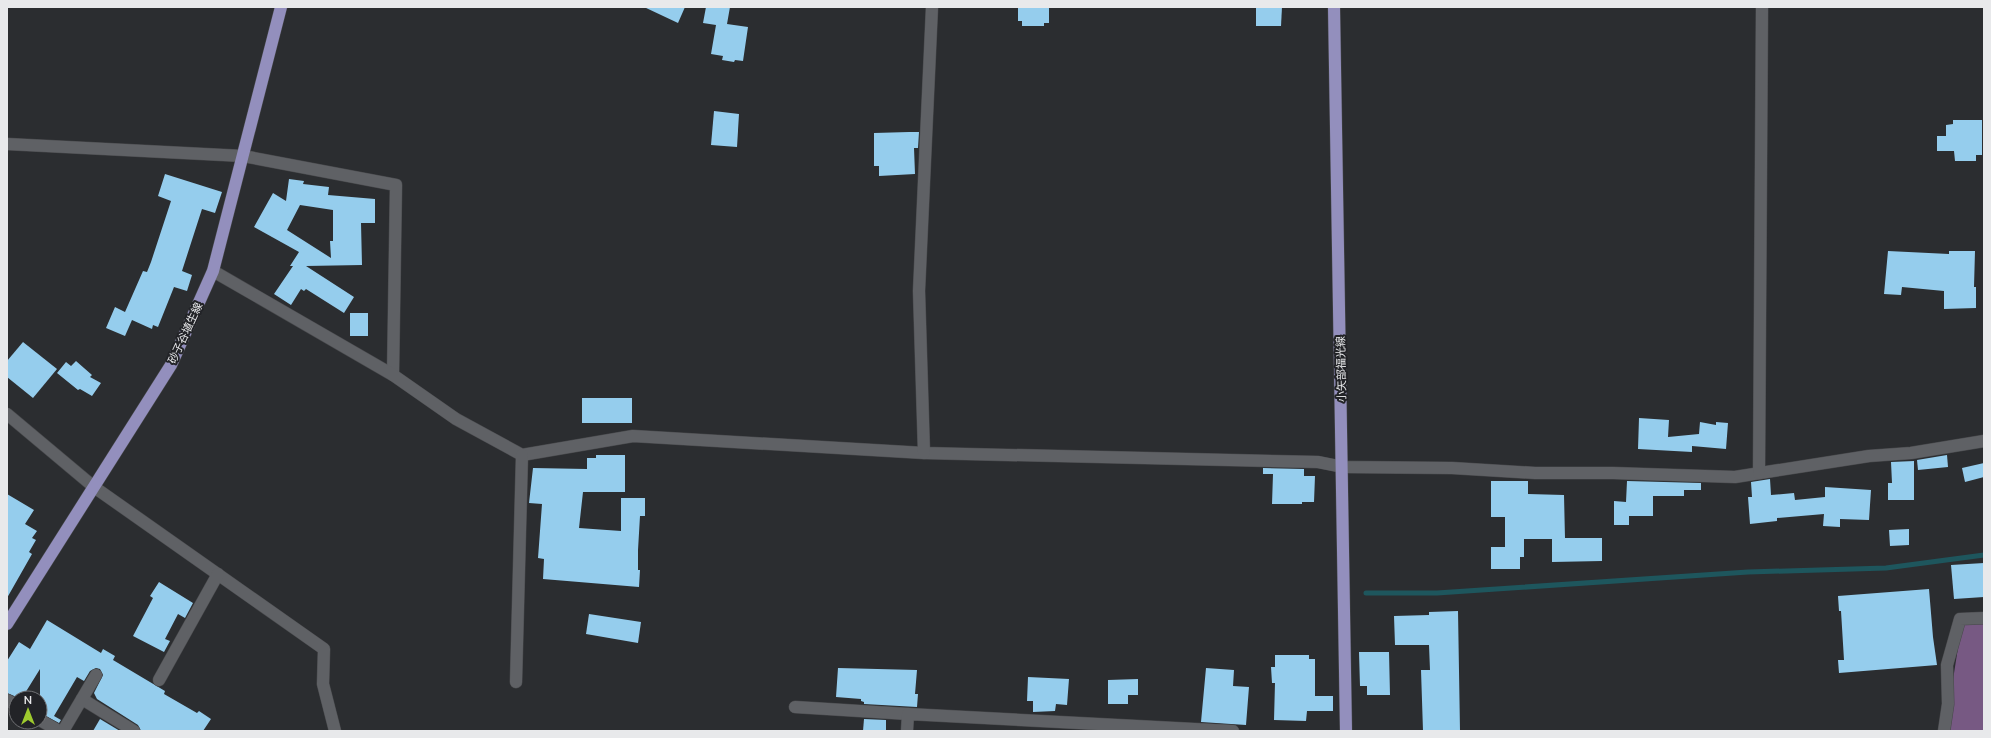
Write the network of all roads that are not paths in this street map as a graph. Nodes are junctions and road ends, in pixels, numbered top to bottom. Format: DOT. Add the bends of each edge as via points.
graph roads {
  1 [pos="281,7"];
  2 [pos="932,7"];
  3 [pos="1334,7"];
  4 [pos="1762,7"];
  5 [pos="7,144"];
  6 [pos="243,156"];
  7 [pos="213,271"];
  8 [pos="393,375"];
  9 [pos="7,414"];
  10 [pos="1984,441"];
  11 [pos="924,453"];
  12 [pos="522,455"];
  13 [pos="1343,467"];
  14 [pos="1759,472"];
  15 [pos="94,487"];
  16 [pos="218,574"];
  17 [pos="1984,618"];
  18 [pos="7,624"];
  19 [pos="96,675"];
  20 [pos="159,680"];
  21 [pos="516,682"];
  22 [pos="82,699"];
  23 [pos="795,707"];
  24 [pos="908,714"];
  25 [pos="48,725"];
  26 [pos="59,731"];
  27 [pos="63,731"];
  28 [pos="134,731"];
  29 [pos="335,731"];
  30 [pos="907,731"];
  31 [pos="1233,731"];
  32 [pos="1346,731"];
  33 [pos="1944,731"];
  1 -- 6 [label="main road, 砂子谷埴生線"];
  2 -- 11 [label="street" via="919,291"];
  3 -- 13 [label="main road, 小矢部福光線"];
  4 -- 14 [label="street"];
  5 -- 6 [label="street"];
  6 -- 7 [label="main road, 砂子谷埴生線"];
  6 -- 8 [label="street" via="396,185"];
  7 -- 8 [label="street"];
  7 -- 15 [label="main road, 砂子谷埴生線" via="171,365"];
  8 -- 12 [label="street" via="456,418"];
  9 -- 15 [label="street"];
  10 -- 14 [label="street"];
  11 -- 12 [label="street" via="633,436"];
  11 -- 13 [label="street" via="1318,462"];
  12 -- 21 [label="street"];
  13 -- 14 [label="street" via="1735,477"];
  13 -- 32 [label="main road, 小矢部福光線"];
  15 -- 16 [label="street"];
  15 -- 18 [label="main road, 砂子谷埴生線"];
  16 -- 20 [label="street"];
  16 -- 29 [label="street" via="324,650 323,684"];
  17 -- 33 [label="street" via="1960,619 1948,665 1948,704"];
  19 -- 22 [label="street"];
  22 -- 27 [label="street"];
  22 -- 28 [label="street"];
  23 -- 24 [label="street"];
  24 -- 30 [label="street"];
  24 -- 31 [label="street"];
  25 -- 26 [label="street"];
}
